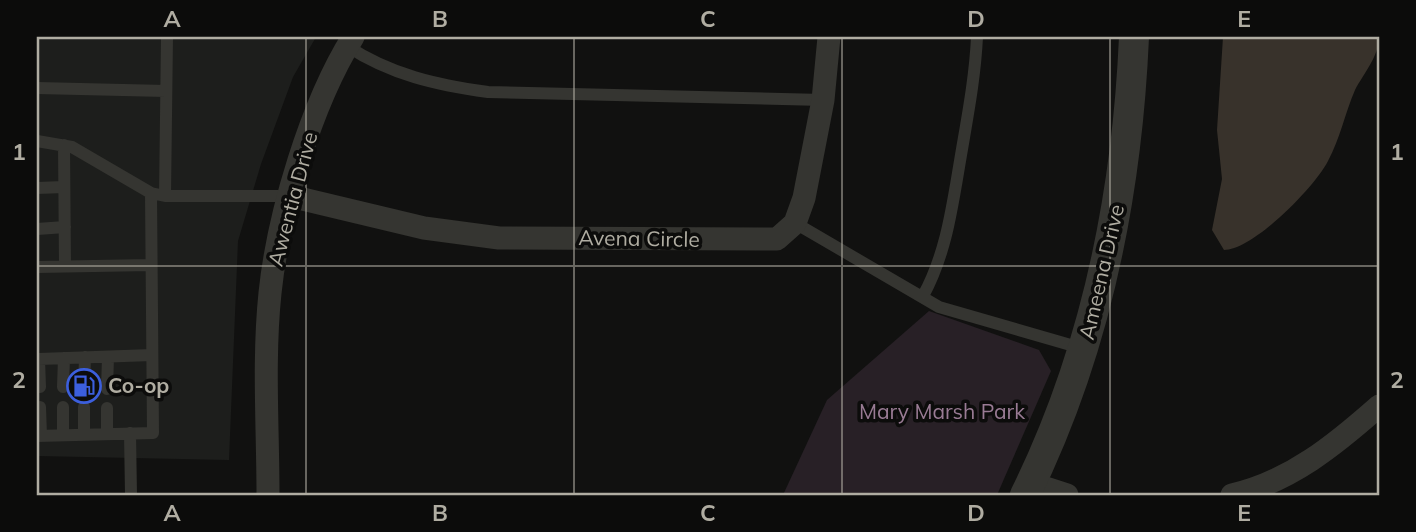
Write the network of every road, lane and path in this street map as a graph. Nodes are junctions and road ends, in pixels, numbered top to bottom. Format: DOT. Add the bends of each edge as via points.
graph roads {
  1 [pos="167,37"];
  2 [pos="828,37"];
  3 [pos="977,37"];
  4 [pos="1134,37"];
  5 [pos="350,41"];
  6 [pos="37,88"];
  7 [pos="166,91"];
  8 [pos="823,100"];
  9 [pos="37,141"];
  10 [pos="64,145"];
  11 [pos="64,187"];
  12 [pos="37,188"];
  13 [pos="150,193"];
  14 [pos="165,196"];
  15 [pos="290,196"];
  16 [pos="796,223"];
  17 [pos="65,227"];
  18 [pos="37,229"];
  19 [pos="151,265"];
  20 [pos="65,266"];
  21 [pos="37,267"];
  22 [pos="923,296"];
  23 [pos="1084,349"];
  24 [pos="152,355"];
  25 [pos="85,357"];
  26 [pos="108,357"];
  27 [pos="64,358"];
  28 [pos="38,359"];
  29 [pos="40,387"];
  30 [pos="63,387"];
  31 [pos="84,389"];
  32 [pos="107,389"];
  33 [pos="1379,406"];
  34 [pos="40,407"];
  35 [pos="63,407"];
  36 [pos="84,407"];
  37 [pos="107,408"];
  38 [pos="130,433"];
  39 [pos="107,434"];
  40 [pos="63,435"];
  41 [pos="84,435"];
  42 [pos="39,436"];
  43 [pos="1027,489"];
  44 [pos="131,495"];
  45 [pos="268,495"];
  46 [pos="1067,495"];
  47 [pos="1233,495"];
  1 -- 7 [label="lane"];
  2 -- 8 [label="street"];
  3 -- 22 [label="lane" via="971,101 948,227 935,274"];
  4 -- 23 [label="street, Ameena Drive" via="1117,214"];
  5 -- 8 [label="lane" via="387,70 488,92"];
  5 -- 15 [label="street, Awentia Drive" via="310,132"];
  6 -- 7 [label="lane"];
  7 -- 14 [label="lane"];
  8 -- 16 [label="street"];
  9 -- 10 [label="lane"];
  10 -- 11 [label="lane"];
  10 -- 13 [label="lane"];
  11 -- 12 [label="lane"];
  11 -- 17 [label="lane"];
  13 -- 14 [label="lane"];
  13 -- 19 [label="lane"];
  14 -- 15 [label="lane"];
  15 -- 16 [label="street, Avena Circle" via="424,228 499,238 761,241 776,239"];
  15 -- 45 [label="street, Awentia Drive" via="270,293"];
  16 -- 22 [label="lane"];
  17 -- 18 [label="lane"];
  17 -- 20 [label="lane"];
  19 -- 20 [label="lane"];
  19 -- 24 [label="lane"];
  20 -- 21 [label="lane"];
  22 -- 23 [label="lane" via="957,313"];
  23 -- 43 [label="street, Ameena Drive"];
  24 -- 26 [label="lane"];
  24 -- 38 [label="lane" via="153,433"];
  25 -- 26 [label="lane"];
  25 -- 27 [label="lane"];
  25 -- 31 [label="lane"];
  26 -- 32 [label="lane"];
  27 -- 28 [label="lane"];
  27 -- 30 [label="lane"];
  28 -- 29 [label="lane"];
  33 -- 47 [label="street" via="1317,458"];
  34 -- 42 [label="lane"];
  35 -- 40 [label="lane"];
  36 -- 41 [label="lane"];
  37 -- 39 [label="lane"];
  38 -- 39 [label="lane"];
  38 -- 44 [label="lane"];
  39 -- 41 [label="lane"];
  40 -- 41 [label="lane"];
  40 -- 42 [label="lane"];
  43 -- 46 [label="street"];
}
